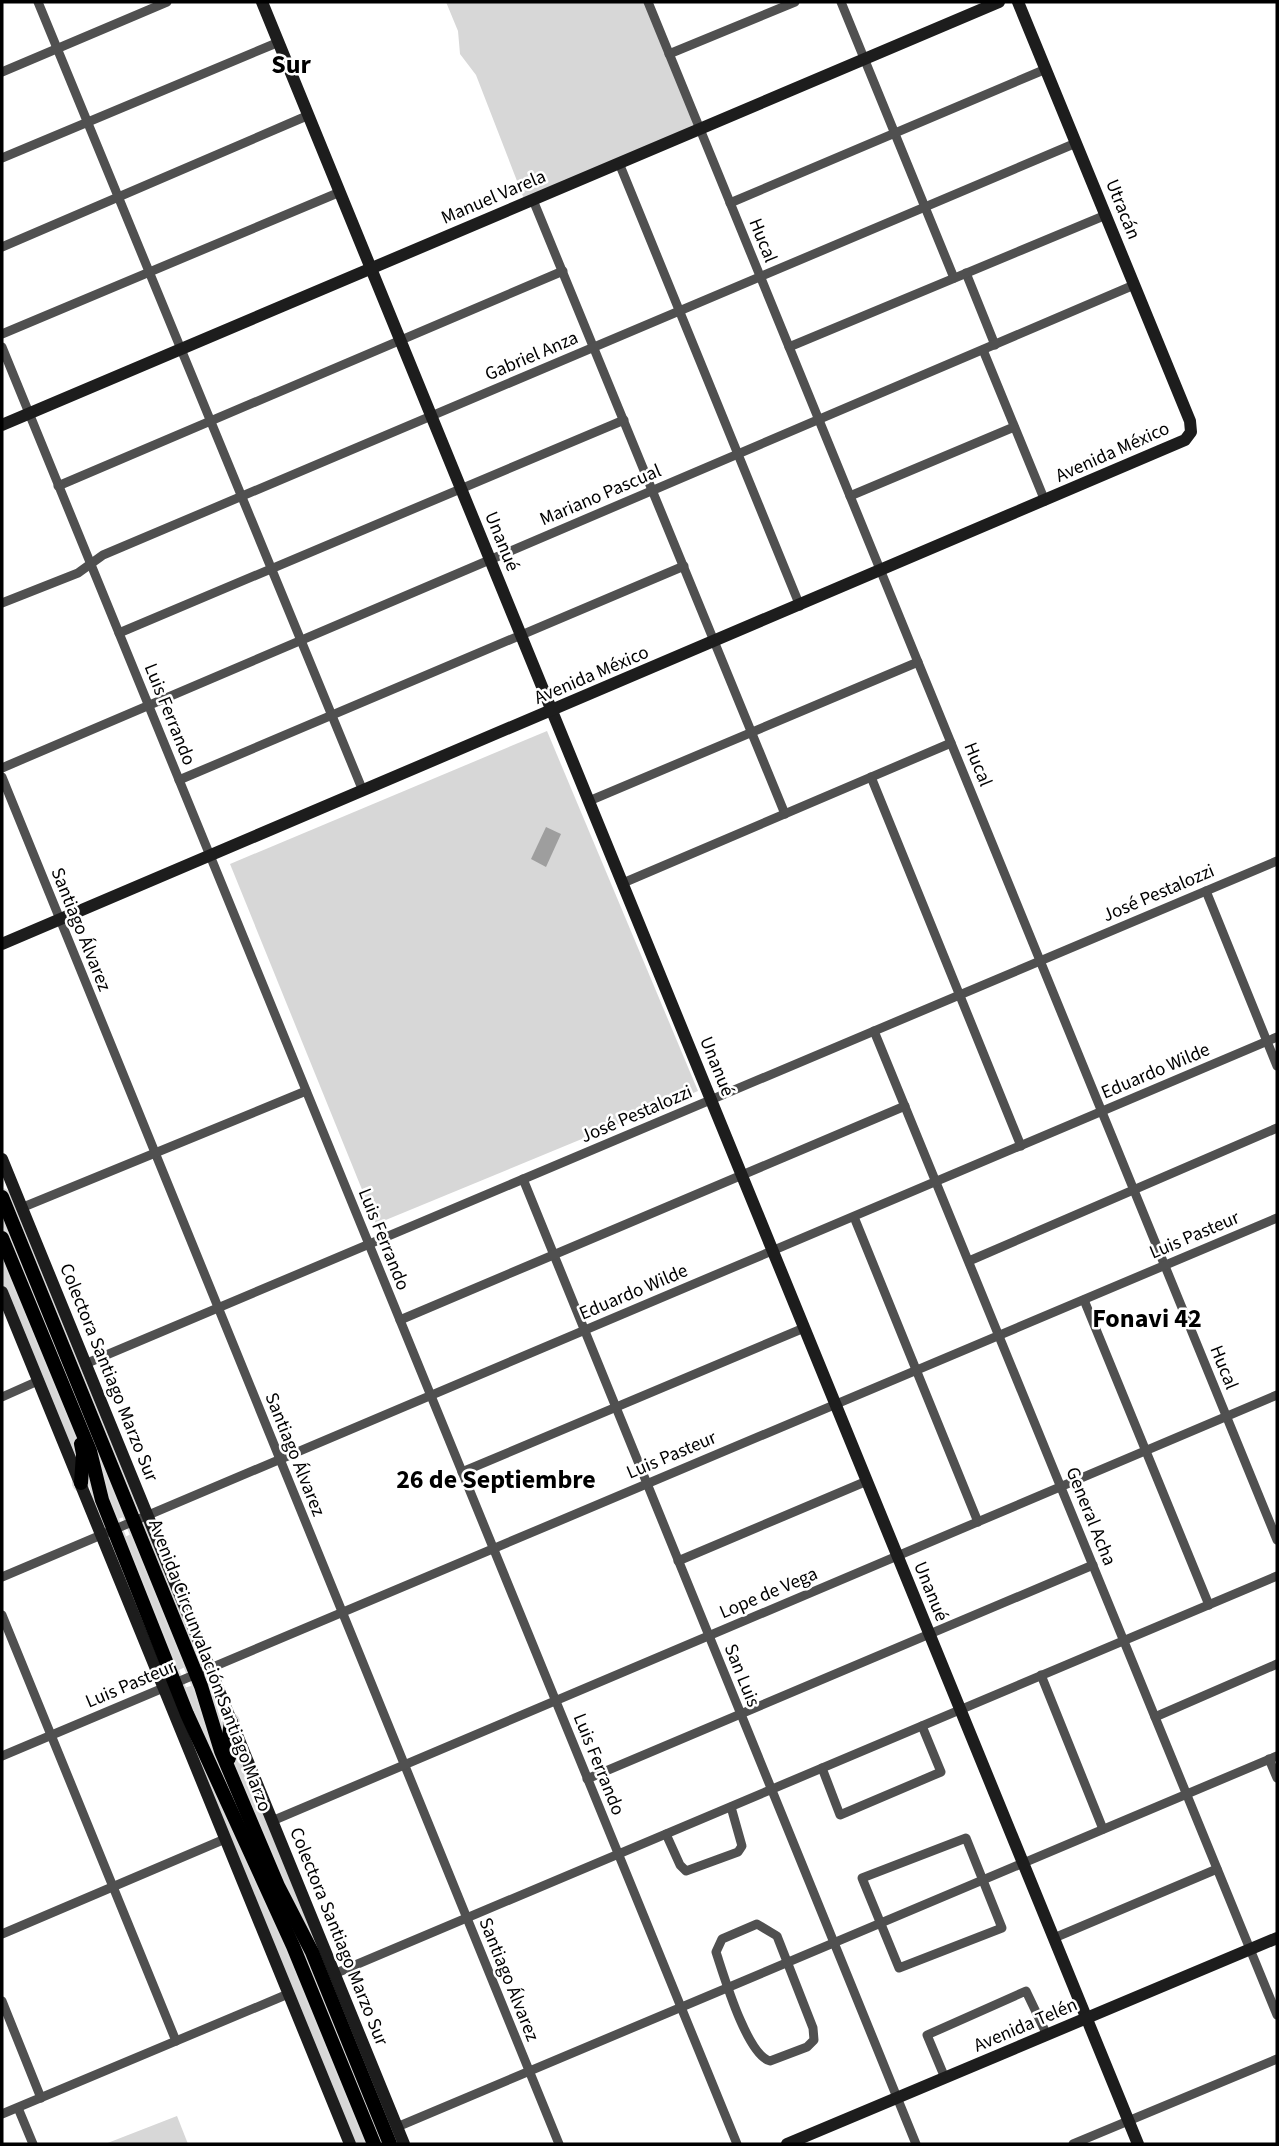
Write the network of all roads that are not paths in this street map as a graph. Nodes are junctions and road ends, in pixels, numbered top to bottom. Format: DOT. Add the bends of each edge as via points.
graph roads {
  1 [pos="38,2"];
  2 [pos="167,2"];
  3 [pos="262,2"];
  4 [pos="648,2"];
  5 [pos="795,2"];
  6 [pos="841,2"];
  7 [pos="999,2"];
  8 [pos="1018,2"];
  9 [pos="279,42"];
  10 [pos="57,48"];
  11 [pos="669,54"];
  12 [pos="864,59"];
  13 [pos="1046,69"];
  14 [pos="2,72"];
  15 [pos="309,115"];
  16 [pos="88,122"];
  17 [pos="700,129"];
  18 [pos="894,133"];
  19 [pos="1076,143"];
  20 [pos="2,158"];
  21 [pos="619,163"];
  22 [pos="340,192"];
  23 [pos="118,197"];
  24 [pos="533,200"];
  25 [pos="730,203"];
  26 [pos="925,207"];
  27 [pos="1105,215"];
  28 [pos="2,247"];
  29 [pos="371,268"];
  30 [pos="563,271"];
  31 [pos="149,272"];
  32 [pos="967,273"];
  33 [pos="760,277"];
  34 [pos="954,278"];
  35 [pos="1135,285"];
  36 [pos="679,311"];
  37 [pos="2,334"];
  38 [pos="401,340"];
  39 [pos="995,345"];
  40 [pos="2,347"];
  41 [pos="594,347"];
  42 [pos="789,347"];
  43 [pos="181,349"];
  44 [pos="983,350"];
  45 [pos="29,414"];
  46 [pos="432,416"];
  47 [pos="624,420"];
  48 [pos="819,420"];
  49 [pos="211,421"];
  50 [pos="2,425"];
  51 [pos="1014,427"];
  52 [pos="1191,432"];
  53 [pos="738,454"];
  54 [pos="58,486"];
  55 [pos="461,489"];
  56 [pos="653,490"];
  57 [pos="242,496"];
  58 [pos="850,496"];
  59 [pos="1045,501"];
  60 [pos="490,560"];
  61 [pos="90,564"];
  62 [pos="684,566"];
  63 [pos="271,569"];
  64 [pos="881,572"];
  65 [pos="2,603"];
  66 [pos="800,606"];
  67 [pos="119,633"];
  68 [pos="521,635"];
  69 [pos="301,640"];
  70 [pos="715,642"];
  71 [pos="918,662"];
  72 [pos="148,705"];
  73 [pos="552,711"];
  74 [pos="332,716"];
  75 [pos="752,732"];
  76 [pos="951,743"];
  77 [pos="2,768"];
  78 [pos="2,777"];
  79 [pos="871,777"];
  80 [pos="179,780"];
  81 [pos="363,791"];
  82 [pos="589,801"];
  83 [pos="785,814"];
  84 [pos="210,856"];
  85 [pos="1277,861"];
  86 [pos="622,883"];
  87 [pos="1206,891"];
  88 [pos="60,920"];
  89 [pos="2,944"];
  90 [pos="1040,961"];
  91 [pos="960,995"];
  92 [pos="874,1031"];
  93 [pos="1277,1037"];
  94 [pos="1267,1042"];
  95 [pos="1277,1066"];
  96 [pos="306,1091"];
  97 [pos="711,1100"];
  98 [pos="905,1106"];
  99 [pos="1102,1112"];
  100 [pos="1277,1128"];
  101 [pos="1021,1146"];
  102 [pos="155,1153"];
  103 [pos="2,1159"];
  104 [pos="742,1175"];
  105 [pos="523,1179"];
  106 [pos="936,1182"];
  107 [pos="1134,1190"];
  108 [pos="2,1197"];
  109 [pos="22,1208"];
  110 [pos="853,1217"];
  111 [pos="1277,1218"];
  112 [pos="2,1237"];
  113 [pos="369,1244"];
  114 [pos="773,1251"];
  115 [pos="554,1255"];
  116 [pos="969,1261"];
  117 [pos="1165,1265"];
  118 [pos="2,1292"];
  119 [pos="1083,1300"];
  120 [pos="218,1308"];
  121 [pos="400,1320"];
  122 [pos="804,1328"];
  123 [pos="585,1331"];
  124 [pos="999,1335"];
  125 [pos="85,1364"];
  126 [pos="56,1370"];
  127 [pos="916,1370"];
  128 [pos="38,1381"];
  129 [pos="1277,1395"];
  130 [pos="431,1396"];
  131 [pos="2,1397"];
  132 [pos="835,1404"];
  133 [pos="616,1408"];
  134 [pos="1227,1416"];
  135 [pos="1146,1451"];
  136 [pos="280,1460"];
  137 [pos="462,1472"];
  138 [pos="867,1481"];
  139 [pos="81,1483"];
  140 [pos="647,1484"];
  141 [pos="1061,1487"];
  142 [pos="142,1518"];
  143 [pos="978,1522"];
  144 [pos="108,1532"];
  145 [pos="1277,1541"];
  146 [pos="493,1549"];
  147 [pos="898,1556"];
  148 [pos="678,1561"];
  149 [pos="1093,1565"];
  150 [pos="1277,1576"];
  151 [pos="2,1577"];
  152 [pos="1209,1605"];
  153 [pos="342,1613"];
  154 [pos="2,1615"];
  155 [pos="929,1634"];
  156 [pos="709,1636"];
  157 [pos="1124,1640"];
  158 [pos="1277,1664"];
  159 [pos="203,1671"];
  160 [pos="1041,1675"];
  161 [pos="169,1685"];
  162 [pos="555,1701"];
  163 [pos="960,1710"];
  164 [pos="740,1714"];
  165 [pos="1155,1717"];
  166 [pos="231,1721"];
  167 [pos="922,1726"];
  168 [pos="51,1735"];
  169 [pos="2,1756"];
  170 [pos="1273,1757"];
  171 [pos="404,1765"];
  172 [pos="822,1768"];
  173 [pos="1277,1778"];
  174 [pos="587,1779"];
  175 [pos="771,1789"];
  176 [pos="1187,1794"];
  177 [pos="731,1807"];
  178 [pos="250,1819"];
  179 [pos="272,1821"];
  180 [pos="1103,1829"];
  181 [pos="666,1834"];
  182 [pos="225,1839"];
  183 [pos="618,1854"];
  184 [pos="1023,1863"];
  185 [pos="1217,1869"];
  186 [pos="983,1880"];
  187 [pos="113,1887"];
  188 [pos="466,1918"];
  189 [pos="880,1923"];
  190 [pos="2,1934"];
  191 [pos="1054,1938"];
  192 [pos="1277,1938"];
  193 [pos="834,1942"];
  194 [pos="1251,1950"];
  195 [pos="787,1962"];
  196 [pos="334,1974"];
  197 [pos="727,1987"];
  198 [pos="288,1994"];
  199 [pos="2,2001"];
  200 [pos="681,2007"];
  201 [pos="1277,2015"];
  202 [pos="1087,2018"];
  203 [pos="1047,2035"];
  204 [pos="176,2041"];
  205 [pos="1277,2059"];
  206 [pos="529,2071"];
  207 [pos="945,2078"];
  208 [pos="41,2098"];
  209 [pos="897,2098"];
  210 [pos="18,2108"];
  211 [pos="2,2114"];
  212 [pos="1129,2121"];
  213 [pos="397,2127"];
  214 [pos="33,2144"];
  215 [pos="350,2144"];
  216 [pos="374,2144"];
  217 [pos="390,2144"];
  218 [pos="404,2144"];
  219 [pos="559,2144"];
  220 [pos="737,2144"];
  221 [pos="787,2144"];
  222 [pos="916,2144"];
  223 [pos="1073,2144"];
  224 [pos="1138,2144"];
  1 -- 10 [label="street"];
  2 -- 10 [label="street"];
  3 -- 9 [label="street, Unanué"];
  4 -- 11 [label="street, Hucal"];
  5 -- 11 [label="street"];
  6 -- 12 [label="street"];
  7 -- 12 [label="street, Manuel Varela"];
  8 -- 13 [label="street, Utracán"];
  9 -- 15 [label="street, Unanué"];
  9 -- 16 [label="street"];
  10 -- 14 [label="street"];
  10 -- 16 [label="street"];
  11 -- 17 [label="street, Hucal"];
  12 -- 17 [label="street, Manuel Varela"];
  12 -- 18 [label="street"];
  13 -- 18 [label="street"];
  13 -- 19 [label="street, Utracán"];
  15 -- 22 [label="street, Unanué"];
  15 -- 23 [label="street"];
  16 -- 20 [label="street"];
  16 -- 23 [label="street"];
  17 -- 21 [label="street, Manuel Varela"];
  17 -- 25 [label="street, Hucal"];
  18 -- 25 [label="street"];
  18 -- 26 [label="street"];
  19 -- 26 [label="street, Gabriel Anza"];
  19 -- 27 [label="street, Utracán"];
  21 -- 24 [label="street, Manuel Varela"];
  21 -- 36 [label="street"];
  22 -- 29 [label="street, Unanué"];
  22 -- 31 [label="street"];
  23 -- 28 [label="street"];
  23 -- 31 [label="street"];
  24 -- 29 [label="street, Manuel Varela"];
  24 -- 30 [label="street"];
  25 -- 33 [label="street, Hucal"];
  26 -- 33 [label="street, Gabriel Anza"];
  26 -- 34 [label="street"];
  27 -- 32 [label="street"];
  27 -- 35 [label="street, Utracán"];
  29 -- 38 [label="street, Unanué"];
  29 -- 43 [label="street, Manuel Varela"];
  30 -- 38 [label="street"];
  30 -- 41 [label="street"];
  31 -- 37 [label="street"];
  31 -- 43 [label="street"];
  32 -- 34 [label="street"];
  32 -- 39 [label="street"];
  33 -- 36 [label="street, Gabriel Anza"];
  33 -- 42 [label="street, Hucal"];
  34 -- 42 [label="street"];
  35 -- 39 [label="street, Mariano Pascual"];
  35 -- 52 [label="street, Utracán"];
  36 -- 41 [label="street, Gabriel Anza"];
  36 -- 53 [label="street"];
  38 -- 46 [label="street, Unanué"];
  38 -- 49 [label="street"];
  39 -- 44 [label="street, Mariano Pascual"];
  40 -- 45 [label="street, Luis Ferrando"];
  41 -- 46 [label="street, Gabriel Anza"];
  41 -- 47 [label="street"];
  42 -- 48 [label="street, Hucal"];
  43 -- 45 [label="street, Manuel Varela"];
  43 -- 49 [label="street"];
  44 -- 48 [label="street, Mariano Pascual"];
  44 -- 51 [label="street"];
  45 -- 50 [label="street, Manuel Varela"];
  45 -- 54 [label="street, Luis Ferrando"];
  46 -- 55 [label="street, Unanué"];
  46 -- 57 [label="street, Gabriel Anza"];
  47 -- 55 [label="street"];
  47 -- 56 [label="street"];
  48 -- 53 [label="street, Mariano Pascual"];
  48 -- 58 [label="street, Hucal"];
  49 -- 54 [label="street"];
  49 -- 57 [label="street"];
  51 -- 58 [label="street"];
  51 -- 59 [label="street"];
  52 -- 59 [label="street, Avenida México" via="1183,441"];
  53 -- 56 [label="street, Mariano Pascual"];
  53 -- 66 [label="street"];
  54 -- 61 [label="street, Luis Ferrando"];
  55 -- 60 [label="street, Unanué"];
  55 -- 63 [label="street"];
  56 -- 60 [label="street, Mariano Pascual"];
  56 -- 62 [label="street"];
  57 -- 61 [label="street, Gabriel Anza"];
  57 -- 63 [label="street"];
  58 -- 64 [label="street, Hucal"];
  59 -- 64 [label="street, Avenida México"];
  60 -- 68 [label="street, Unanué"];
  60 -- 69 [label="street, Mariano Pascual"];
  61 -- 65 [label="street, Gabriel Anza"];
  61 -- 67 [label="street, Luis Ferrando"];
  62 -- 68 [label="street"];
  62 -- 70 [label="street"];
  63 -- 67 [label="street"];
  63 -- 69 [label="street"];
  64 -- 66 [label="street, Avenida México"];
  64 -- 71 [label="street, Hucal"];
  66 -- 70 [label="street, Avenida México"];
  67 -- 72 [label="street, Luis Ferrando"];
  68 -- 73 [label="street, Unanué"];
  68 -- 74 [label="street"];
  69 -- 72 [label="street, Mariano Pascual"];
  69 -- 74 [label="street"];
  70 -- 73 [label="street, Avenida México"];
  70 -- 75 [label="street"];
  71 -- 75 [label="street"];
  71 -- 76 [label="street, Hucal"];
  72 -- 77 [label="street, Mariano Pascual"];
  72 -- 80 [label="street, Luis Ferrando"];
  73 -- 81 [label="street, Avenida México"];
  73 -- 82 [label="street, Unanué"];
  74 -- 80 [label="street"];
  74 -- 81 [label="street"];
  75 -- 82 [label="street"];
  75 -- 83 [label="street"];
  76 -- 79 [label="street"];
  76 -- 90 [label="street, Hucal"];
  78 -- 88 [label="street, Santiago Álvarez"];
  79 -- 83 [label="street"];
  79 -- 91 [label="street"];
  80 -- 84 [label="street, Luis Ferrando"];
  81 -- 84 [label="street, Avenida México"];
  82 -- 86 [label="street, Unanué"];
  83 -- 86 [label="street"];
  84 -- 88 [label="street, Avenida México"];
  84 -- 96 [label="street, Luis Ferrando"];
  85 -- 87 [label="street, José Pestalozzi"];
  86 -- 97 [label="street, Unanué"];
  87 -- 90 [label="street, José Pestalozzi"];
  87 -- 94 [label="street"];
  88 -- 89 [label="street, Avenida México"];
  88 -- 102 [label="street, Santiago Álvarez"];
  90 -- 91 [label="street, José Pestalozzi"];
  90 -- 99 [label="street, Hucal"];
  91 -- 92 [label="street, José Pestalozzi"];
  91 -- 101 [label="street"];
  92 -- 97 [label="street, José Pestalozzi"];
  92 -- 98 [label="street, General Acha"];
  93 -- 94 [label="street, Eduardo Wilde"];
  94 -- 95 [label="street"];
  94 -- 99 [label="street, Eduardo Wilde"];
  96 -- 102 [label="street"];
  96 -- 113 [label="street, Luis Ferrando"];
  97 -- 104 [label="street, Unanué"];
  97 -- 105 [label="street, José Pestalozzi"];
  98 -- 104 [label="street"];
  98 -- 106 [label="street, General Acha"];
  99 -- 101 [label="street, Eduardo Wilde"];
  99 -- 107 [label="street, Hucal"];
  100 -- 107 [label="street"];
  101 -- 106 [label="street, Eduardo Wilde"];
  102 -- 109 [label="street"];
  102 -- 120 [label="street, Santiago Álvarez"];
  103 -- 109 [label="street, Colectora Santiago Marzo Sur"];
  104 -- 114 [label="street, Unanué"];
  104 -- 115 [label="street"];
  105 -- 113 [label="street, José Pestalozzi"];
  105 -- 115 [label="street, San Luis"];
  106 -- 110 [label="street, Eduardo Wilde"];
  106 -- 116 [label="street, General Acha"];
  107 -- 116 [label="street"];
  107 -- 117 [label="street, Hucal"];
  108 -- 142 [label="main road, Avenida Circunvalación Santiago Marzo"];
  109 -- 125 [label="street, Colectora Santiago Marzo Sur"];
  110 -- 114 [label="street, Eduardo Wilde"];
  110 -- 127 [label="street"];
  111 -- 117 [label="street, Luis Pasteur"];
  112 -- 126 [label="main road, Avenida Circunvalación Santiago Marzo"];
  113 -- 120 [label="street, José Pestalozzi"];
  113 -- 121 [label="street, Luis Ferrando"];
  114 -- 122 [label="street, Unanué"];
  114 -- 123 [label="street, Eduardo Wilde"];
  115 -- 121 [label="street"];
  115 -- 123 [label="street, San Luis"];
  116 -- 124 [label="street, General Acha"];
  117 -- 119 [label="street, Luis Pasteur"];
  117 -- 134 [label="street, Hucal"];
  118 -- 128 [label="street"];
  119 -- 124 [label="street, Luis Pasteur"];
  119 -- 135 [label="street"];
  120 -- 125 [label="street, José Pestalozzi"];
  120 -- 136 [label="street, Santiago Álvarez"];
  121 -- 130 [label="street, Luis Ferrando"];
  122 -- 132 [label="street, Unanué"];
  122 -- 133 [label="street"];
  123 -- 130 [label="street, Eduardo Wilde"];
  123 -- 133 [label="street, San Luis"];
  124 -- 127 [label="street, Luis Pasteur"];
  124 -- 141 [label="street, General Acha"];
  125 -- 142 [label="street, Colectora Santiago Marzo Sur"];
  126 -- 139 [label="main road" via="83,1454"];
  126 -- 144 [label="main road, Avenida Circunvalación Santiago Marzo" via="91,1455"];
  127 -- 132 [label="street, Luis Pasteur"];
  127 -- 143 [label="street"];
  128 -- 131 [label="street"];
  128 -- 139 [label="street"];
  129 -- 134 [label="street, Lope de Vega"];
  130 -- 136 [label="street, Eduardo Wilde"];
  130 -- 137 [label="street, Luis Ferrando"];
  132 -- 138 [label="street, Unanué"];
  132 -- 140 [label="street, Luis Pasteur"];
  133 -- 137 [label="street"];
  133 -- 140 [label="street, San Luis"];
  134 -- 135 [label="street, Lope de Vega"];
  134 -- 145 [label="street, Hucal"];
  135 -- 141 [label="street, Lope de Vega"];
  135 -- 152 [label="street"];
  136 -- 142 [label="street, Eduardo Wilde"];
  136 -- 153 [label="street, Santiago Álvarez"];
  137 -- 146 [label="street, Luis Ferrando"];
  138 -- 147 [label="street, Unanué"];
  138 -- 148 [label="street"];
  139 -- 144 [label="street"];
  140 -- 146 [label="street, Luis Pasteur"];
  140 -- 148 [label="street, San Luis"];
  141 -- 143 [label="street, Lope de Vega"];
  141 -- 149 [label="street, General Acha"];
  142 -- 144 [label="street, Eduardo Wilde"];
  142 -- 159 [label="main road, Avenida Circunvalación Santiago Marzo"];
  143 -- 147 [label="street, Lope de Vega"];
  144 -- 151 [label="street, Eduardo Wilde"];
  144 -- 161 [label="main road, Avenida Circunvalación Santiago Marzo"];
  146 -- 153 [label="street, Luis Pasteur"];
  146 -- 162 [label="street, Luis Ferrando"];
  147 -- 155 [label="street, Unanué"];
  147 -- 156 [label="street, Lope de Vega"];
  148 -- 156 [label="street, San Luis"];
  149 -- 155 [label="street"];
  149 -- 157 [label="street, General Acha"];
  150 -- 152 [label="street"];
  152 -- 157 [label="street"];
  153 -- 159 [label="street, Luis Pasteur"];
  153 -- 171 [label="street, Santiago Álvarez"];
  154 -- 168 [label="street"];
  155 -- 163 [label="street, Unanué"];
  155 -- 164 [label="street"];
  156 -- 162 [label="street, Lope de Vega"];
  156 -- 164 [label="street, San Luis"];
  157 -- 160 [label="street"];
  157 -- 165 [label="street, General Acha"];
  158 -- 165 [label="street"];
  159 -- 161 [label="street, Luis Pasteur"];
  159 -- 166 [label="street, Colectora Santiago Marzo Sur"];
  159 -- 178 [label="main road, Avenida Circunvalación Santiago Marzo" via="219,1747"];
  160 -- 163 [label="street"];
  160 -- 180 [label="street"];
  161 -- 168 [label="street, Luis Pasteur"];
  161 -- 182 [label="street"];
  161 -- 216 [label="main road, Avenida Circunvalación Santiago Marzo" via="293,1946"];
  162 -- 171 [label="street, Lope de Vega"];
  162 -- 174 [label="street, Luis Ferrando"];
  163 -- 167 [label="street"];
  163 -- 184 [label="street, Unanué"];
  164 -- 174 [label="street"];
  164 -- 175 [label="street, San Luis"];
  165 -- 176 [label="street, General Acha"];
  166 -- 178 [label="main road" via="227,1753"];
  166 -- 179 [label="street, Colectora Santiago Marzo Sur"];
  167 -- 172 [label="street"];
  167 -- 172 [label="street" via="941,1772 841,1815"];
  168 -- 169 [label="street, Luis Pasteur"];
  168 -- 187 [label="street"];
  170 -- 173 [label="street"];
  170 -- 176 [label="street"];
  171 -- 179 [label="street, Lope de Vega"];
  171 -- 188 [label="street, Santiago Álvarez"];
  172 -- 175 [label="street"];
  174 -- 183 [label="street, Luis Ferrando"];
  175 -- 177 [label="street"];
  175 -- 193 [label="street, San Luis"];
  176 -- 180 [label="street"];
  176 -- 185 [label="street, General Acha"];
  177 -- 181 [label="street"];
  177 -- 181 [label="street" via="742,1846 738,1852 686,1871"];
  178 -- 217 [label="main road, Avenida Circunvalación Santiago Marzo" via="312,1952"];
  179 -- 196 [label="street, Colectora Santiago Marzo Sur"];
  180 -- 184 [label="street"];
  181 -- 183 [label="street"];
  182 -- 187 [label="street"];
  182 -- 198 [label="street"];
  183 -- 188 [label="street"];
  183 -- 200 [label="street, Luis Ferrando"];
  184 -- 186 [label="street"];
  184 -- 191 [label="street, Unanué"];
  185 -- 191 [label="street"];
  185 -- 194 [label="street, General Acha"];
  186 -- 189 [label="street"];
  186 -- 189 [label="street" via="966,1838 862,1878"];
  186 -- 189 [label="street" via="1002,1928 900,1968"];
  187 -- 190 [label="street"];
  187 -- 204 [label="street"];
  188 -- 196 [label="street"];
  188 -- 206 [label="street, Santiago Álvarez"];
  189 -- 193 [label="street"];
  191 -- 202 [label="street, Unanué"];
  192 -- 194 [label="street, Avenida Telén"];
  193 -- 195 [label="street"];
  193 -- 209 [label="street, San Luis"];
  194 -- 201 [label="street, General Acha"];
  194 -- 202 [label="street, Avenida Telén"];
  195 -- 197 [label="street"];
  195 -- 197 [label="street" via="777,1936 757,1924 722,1939 716,1952"];
  195 -- 197 [label="street" via="814,2028 814,2040 807,2047 770,2061 762,2059"];
  196 -- 213 [label="street, Colectora Santiago Marzo Sur"];
  197 -- 200 [label="street"];
  198 -- 204 [label="street"];
  198 -- 215 [label="street"];
  199 -- 208 [label="street"];
  200 -- 206 [label="street"];
  200 -- 220 [label="street, Luis Ferrando"];
  202 -- 203 [label="street, Avenida Telén"];
  202 -- 212 [label="street, Unanué"];
  203 -- 207 [label="street, Avenida Telén"];
  203 -- 207 [label="street" via="1026,1991 927,2035"];
  204 -- 208 [label="street"];
  205 -- 212 [label="street"];
  206 -- 213 [label="street"];
  206 -- 219 [label="street, Santiago Álvarez"];
  207 -- 209 [label="street, Avenida Telén"];
  208 -- 210 [label="street"];
  209 -- 221 [label="street, Avenida Telén"];
  209 -- 222 [label="street, San Luis"];
  210 -- 211 [label="street"];
  210 -- 214 [label="street"];
  212 -- 223 [label="street"];
  212 -- 224 [label="street, Unanué"];
  213 -- 218 [label="street, Colectora Santiago Marzo Sur"];
}
